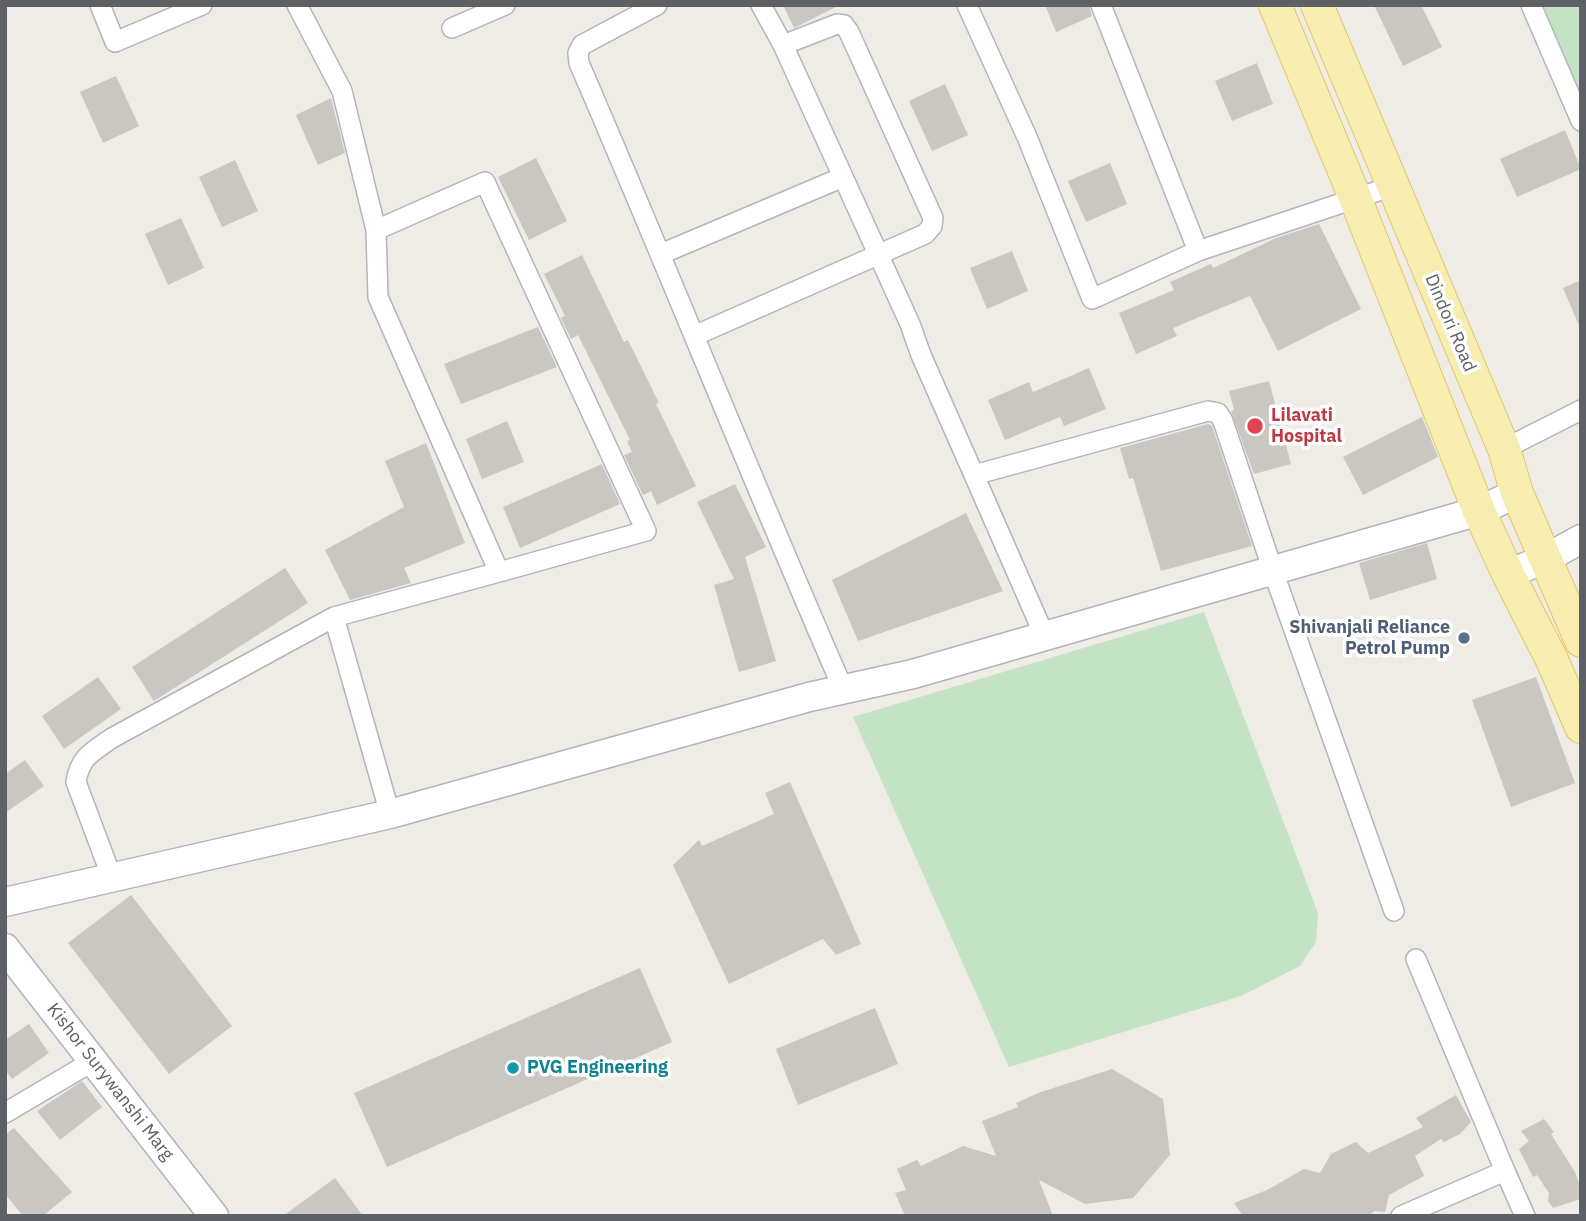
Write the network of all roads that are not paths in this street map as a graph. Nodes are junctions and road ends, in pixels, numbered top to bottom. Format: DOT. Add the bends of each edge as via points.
graph roads {
  1 [pos="100,5"];
  2 [pos="297,5"];
  3 [pos="505,5"];
  4 [pos="657,5"];
  5 [pos="761,5"];
  6 [pos="967,5"];
  7 [pos="1101,5"];
  8 [pos="1275,5"];
  9 [pos="1317,5"];
  10 [pos="1531,5"];
  11 [pos="197,6"];
  12 [pos="452,29"];
  13 [pos="783,45"];
  14 [pos="1581,121"];
  15 [pos="843,177"];
  16 [pos="1393,186"];
  17 [pos="1356,200"];
  18 [pos="376,230"];
  19 [pos="1198,251"];
  20 [pos="662,254"];
  21 [pos="878,255"];
  22 [pos="694,335"];
  23 [pos="1581,410"];
  24 [pos="1504,449"];
  25 [pos="974,475"];
  26 [pos="1517,492"];
  27 [pos="1479,511"];
  28 [pos="1581,539"];
  29 [pos="1545,559"];
  30 [pos="1273,571"];
  31 [pos="499,572"];
  32 [pos="1507,574"];
  33 [pos="334,617"];
  34 [pos="1045,637"];
  35 [pos="1581,641"];
  36 [pos="844,691"];
  37 [pos="1581,727"];
  38 [pos="390,814"];
  39 [pos="112,878"];
  40 [pos="5,902"];
  41 [pos="1394,911"];
  42 [pos="5,948"];
  43 [pos="1416,959"];
  44 [pos="93,1060"];
  45 [pos="5,1113"];
  46 [pos="1505,1171"];
  47 [pos="214,1216"];
  48 [pos="1401,1216"];
  49 [pos="1525,1216"];
  1 -- 11 [label="street" via="115,42"];
  2 -- 18 [label="street" via="342,91"];
  3 -- 12 [label="street"];
  4 -- 20 [label="street" via="582,45 578,52"];
  5 -- 13 [label="street"];
  6 -- 19 [label="street" via="1027,137 1092,299"];
  7 -- 19 [label="street"];
  8 -- 17 [label="main road"];
  9 -- 16 [label="main road, Dindori Road"];
  10 -- 14 [label="street"];
  13 -- 15 [label="street"];
  13 -- 21 [label="street" via="837,24 849,32 933,218 925,234"];
  15 -- 20 [label="street"];
  15 -- 21 [label="street"];
  16 -- 17 [label="street"];
  16 -- 24 [label="main road, Dindori Road"];
  17 -- 19 [label="street"];
  17 -- 27 [label="main road"];
  18 -- 31 [label="street" via="378,297"];
  18 -- 31 [label="street" via="485,182 646,531"];
  20 -- 22 [label="street"];
  21 -- 22 [label="street"];
  21 -- 25 [label="street"];
  22 -- 36 [label="street"];
  23 -- 24 [label="street"];
  24 -- 26 [label="main road, Dindori Road"];
  25 -- 30 [label="street" via="1208,411 1218,413"];
  25 -- 34 [label="street"];
  26 -- 27 [label="street"];
  26 -- 29 [label="main road, Dindori Road"];
  27 -- 30 [label="street"];
  27 -- 32 [label="main road"];
  28 -- 29 [label="street"];
  29 -- 32 [label="street"];
  29 -- 35 [label="main road, Dindori Road"];
  30 -- 34 [label="street"];
  30 -- 41 [label="street"];
  31 -- 33 [label="street"];
  32 -- 37 [label="main road"];
  33 -- 38 [label="street"];
  33 -- 39 [label="street" via="112,738 86,757 78,767 76,782"];
  34 -- 36 [label="street"];
  36 -- 38 [label="street"];
  38 -- 39 [label="street"];
  39 -- 40 [label="street"];
  42 -- 44 [label="street, Kishor Surywanshi Marg"];
  43 -- 46 [label="street"];
  44 -- 45 [label="street"];
  44 -- 47 [label="street, Kishor Surywanshi Marg"];
  46 -- 48 [label="street"];
  46 -- 49 [label="street"];
}
